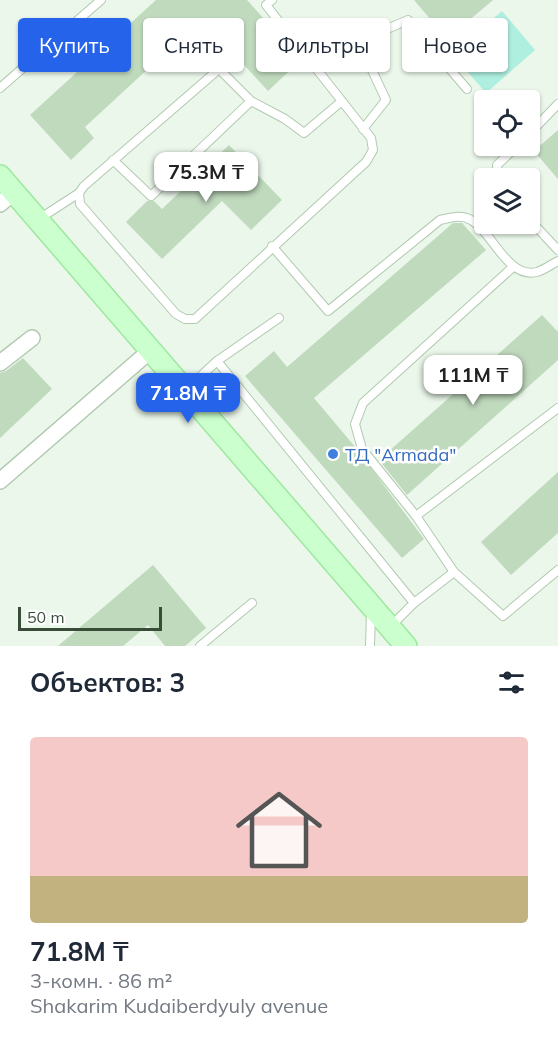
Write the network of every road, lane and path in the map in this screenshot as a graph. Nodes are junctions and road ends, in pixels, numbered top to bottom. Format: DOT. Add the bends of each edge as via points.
graph roads {
  1 [pos="101,0"];
  2 [pos="272,0"];
  3 [pos="0,88"];
  4 [pos="467,89"];
  5 [pos="251,101"];
  6 [pos="342,102"];
  7 [pos="558,104"];
  8 [pos="540,123"];
  9 [pos="363,129"];
  10 [pos="506,156"];
  11 [pos="113,160"];
  12 [pos="497,168"];
  13 [pos="0,176"];
  14 [pos="79,194"];
  15 [pos="7,198"];
  16 [pos="38,220"];
  17 [pos="540,231"];
  18 [pos="272,246"];
  19 [pos="558,250"];
  20 [pos="558,261"];
  21 [pos="513,267"];
  22 [pos="279,318"];
  23 [pos="32,338"];
  24 [pos="150,350"];
  25 [pos="217,361"];
  26 [pos="0,363"];
  27 [pos="185,390"];
  28 [pos="558,408"];
  29 [pos="0,482"];
  30 [pos="416,516"];
  31 [pos="558,570"];
  32 [pos="454,572"];
  33 [pos="252,603"];
  34 [pos="414,603"];
  35 [pos="370,605"];
  36 [pos="390,628"];
  37 [pos="200,646"];
  38 [pos="370,646"];
  39 [pos="406,646"];
  1 -- 3 [label="lane"];
  2 -- 6 [label="lane" via="266,5"];
  4 -- 9 [label="lane" via="408,20 387,29 363,51 386,100"];
  5 -- 6 [label="lane" via="304,133"];
  5 -- 11 [label="lane" via="219,69"];
  5 -- 11 [label="lane" via="151,196"];
  6 -- 9 [label="lane"];
  7 -- 8 [label="lane"];
  9 -- 18 [label="lane" via="371,138 373,150 366,162"];
  10 -- 12 [label="lane"];
  11 -- 14 [label="lane"];
  13 -- 15 [label="main road"];
  14 -- 16 [label="lane"];
  14 -- 18 [label="lane" via="80,204 184,319 195,318"];
  15 -- 16 [label="main road"];
  16 -- 24 [label="main road"];
  17 -- 19 [label="lane"];
  18 -- 21 [label="lane" via="328,311 440,220 457,216 472,220"];
  20 -- 21 [label="lane" via="537,272"];
  21 -- 30 [label="lane" via="363,403 355,424 362,449"];
  22 -- 25 [label="lane"];
  23 -- 26 [label="street"];
  24 -- 27 [label="main road"];
  24 -- 29 [label="street"];
  25 -- 27 [label="lane"];
  25 -- 34 [label="lane"];
  27 -- 35 [label="main road"];
  28 -- 30 [label="lane"];
  30 -- 32 [label="lane"];
  31 -- 32 [label="lane" via="503,616"];
  32 -- 34 [label="lane"];
  33 -- 37 [label="lane"];
  34 -- 36 [label="lane"];
  35 -- 36 [label="main road"];
  35 -- 38 [label="lane"];
  36 -- 39 [label="main road"];
}
